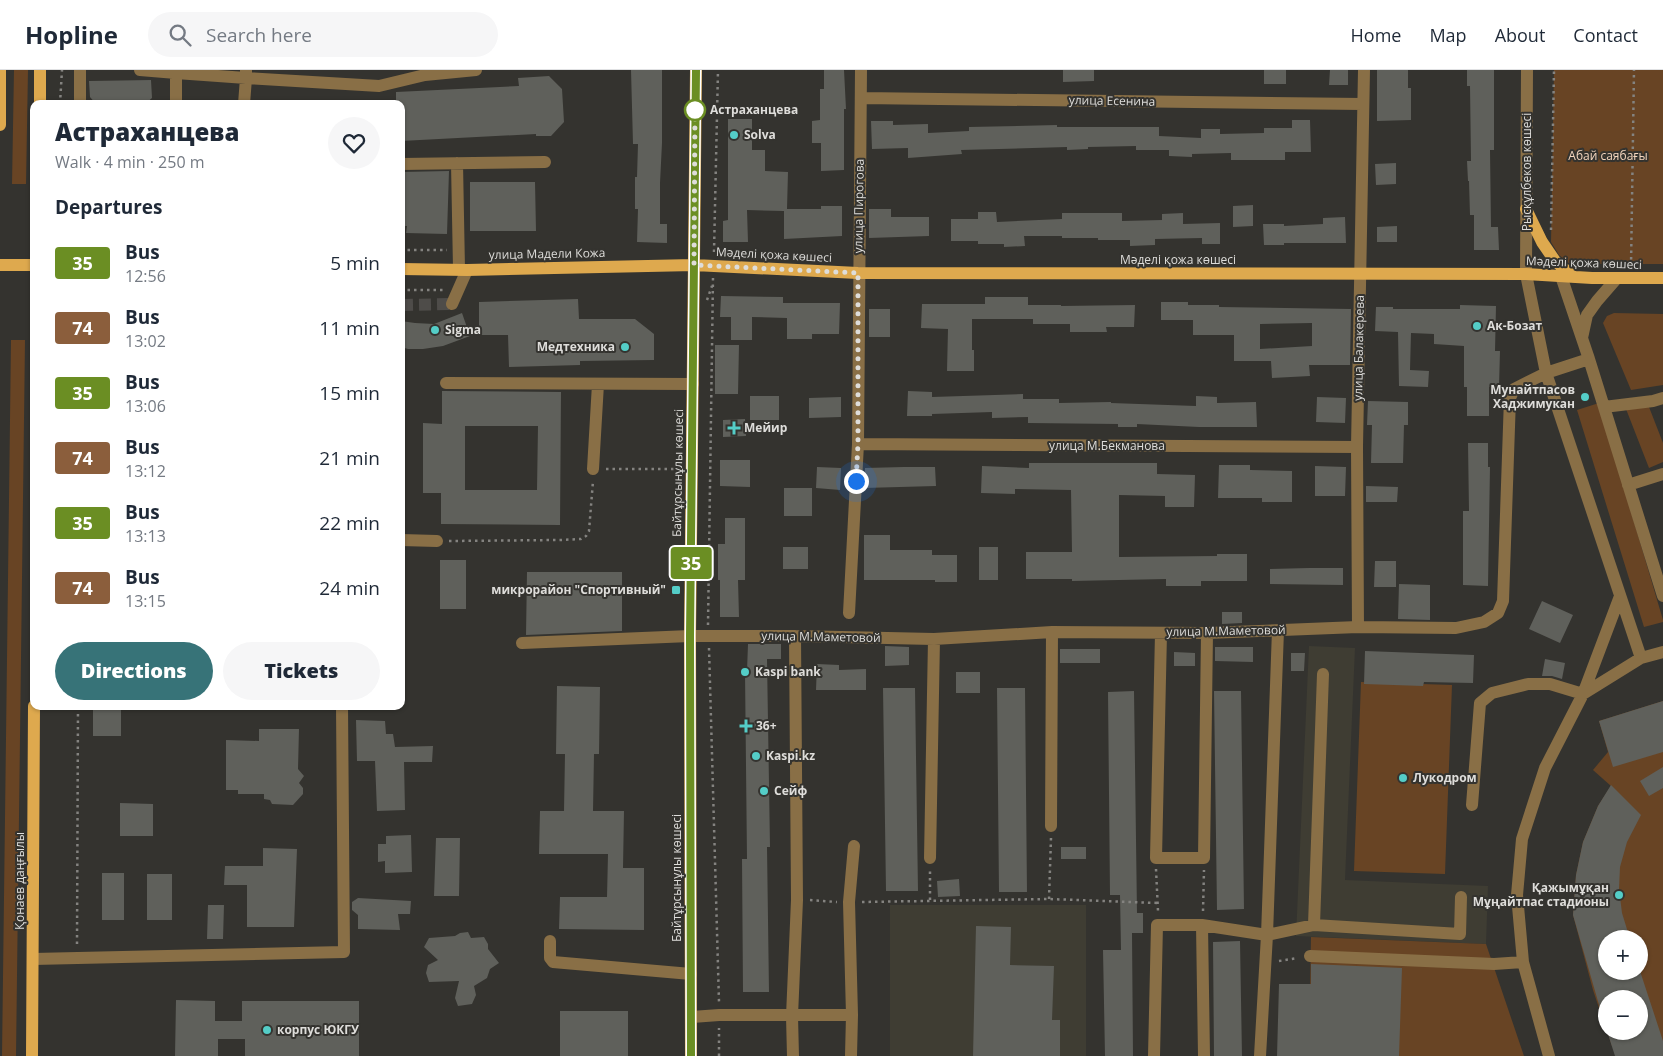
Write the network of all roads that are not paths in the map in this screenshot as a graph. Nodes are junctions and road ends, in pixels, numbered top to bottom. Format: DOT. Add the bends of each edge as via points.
graph roads {
  1 [pos="0,70"];
  2 [pos="40,70"];
  3 [pos="80,70"];
  4 [pos="140,70"];
  5 [pos="476,70"];
  6 [pos="696,70"];
  7 [pos="861,70"];
  8 [pos="1364,70"];
  9 [pos="1527,70"];
  10 [pos="176,74"];
  11 [pos="246,74"];
  12 [pos="861,98"];
  13 [pos="40,100"];
  14 [pos="80,100"];
  15 [pos="176,100"];
  16 [pos="244,100"];
  17 [pos="1363,104"];
  18 [pos="0,126"];
  19 [pos="545,162"];
  20 [pos="456,163"];
  21 [pos="405,164"];
  22 [pos="1526,209"];
  23 [pos="0,265"];
  24 [pos="30,265"];
  25 [pos="694,265"];
  26 [pos="405,269"];
  27 [pos="463,269"];
  28 [pos="858,273"];
  29 [pos="1360,274"];
  30 [pos="1526,274"];
  31 [pos="1561,276"];
  32 [pos="1574,277"];
  33 [pos="1617,278"];
  34 [pos="1663,278"];
  35 [pos="452,304"];
  36 [pos="1582,338"];
  37 [pos="1589,359"];
  38 [pos="1546,373"];
  39 [pos="446,383"];
  40 [pos="598,384"];
  41 [pos="692,384"];
  42 [pos="1663,398"];
  43 [pos="1604,407"];
  44 [pos="858,444"];
  45 [pos="1357,448"];
  46 [pos="593,469"];
  47 [pos="1663,474"];
  48 [pos="1628,485"];
  49 [pos="405,540"];
  50 [pos="437,541"];
  51 [pos="1620,596"];
  52 [pos="1663,596"];
  53 [pos="849,613"];
  54 [pos="1358,627"];
  55 [pos="1278,630"];
  56 [pos="1052,632"];
  57 [pos="1161,633"];
  58 [pos="1207,633"];
  59 [pos="690,636"];
  60 [pos="795,636"];
  61 [pos="934,639"];
  62 [pos="522,642"];
  63 [pos="1663,652"];
  64 [pos="1640,658"];
  65 [pos="1323,674"];
  66 [pos="1583,694"];
  67 [pos="34,710"];
  68 [pos="342,710"];
  69 [pos="1472,805"];
  70 [pos="1051,826"];
  71 [pos="854,846"];
  72 [pos="930,858"];
  73 [pos="1461,897"];
  74 [pos="1202,925"];
  75 [pos="1314,925"];
  76 [pos="1267,935"];
  77 [pos="550,941"];
  78 [pos="1310,956"];
  79 [pos="33,960"];
  80 [pos="1524,962"];
  81 [pos="691,974"];
  82 [pos="852,1015"];
  83 [pos="792,1016"];
  84 [pos="692,1017"];
  85 [pos="32,1056"];
  86 [pos="691,1056"];
  87 [pos="793,1056"];
  88 [pos="851,1056"];
  89 [pos="1154,1056"];
  90 [pos="1204,1056"];
  91 [pos="1260,1056"];
  92 [pos="1549,1056"];
  1 -- 18 [label="main road"];
  2 -- 13 [label="main road"];
  3 -- 14 [label="street"];
  4 -- 10 [label="street"];
  5 -- 11 [label="street" via="379,86"];
  6 -- 25 [label="main road, Байтұрсынұлы көшесі"];
  7 -- 12 [label="street, улица Пирогова"];
  8 -- 17 [label="street, улица Балакерева"];
  9 -- 22 [label="street, Рысқұлбеков көшесі"];
  10 -- 11 [label="street"];
  10 -- 15 [label="street"];
  11 -- 16 [label="street"];
  12 -- 17 [label="street, улица Есенина"];
  12 -- 28 [label="street, улица Пирогова"];
  17 -- 29 [label="street, улица Балакерева"];
  19 -- 20 [label="street"];
  20 -- 21 [label="street"];
  20 -- 27 [label="street" via="458,250"];
  22 -- 30 [label="street, Рысқұлбеков көшесі"];
  22 -- 32 [label="main road" via="1555,261"];
  23 -- 24 [label="main road"];
  25 -- 27 [label="main road, улица Мадели Кожа"];
  25 -- 28 [label="main road, Мәделі қожа көшесі"];
  25 -- 41 [label="main road, Байтұрсынұлы көшесі"];
  26 -- 27 [label="main road, улица Мадели Кожа"];
  27 -- 35 [label="street"];
  28 -- 29 [label="main road, Мәделі қожа көшесі"];
  28 -- 44 [label="street, улица Пирогова"];
  29 -- 30 [label="main road, Мәделі қожа көшесі"];
  29 -- 45 [label="street, улица Балакерева"];
  30 -- 31 [label="main road, Мәделі қожа көшесі"];
  30 -- 38 [label="street, Рысқұлбеков көшесі"];
  31 -- 32 [label="main road, Мәделі қожа көшесі"];
  31 -- 36 [label="street"];
  32 -- 33 [label="main road, Мәделі қожа көшесі"];
  33 -- 34 [label="main road, Мәделі қожа көшесі"];
  33 -- 36 [label="street" via="1587,315"];
  36 -- 37 [label="street"];
  37 -- 38 [label="street, улица М.Маметовой"];
  37 -- 43 [label="street"];
  38 -- 51 [label="street, Рысқұлбеков көшесі"];
  38 -- 54 [label="street, улица М.Маметовой" via="1514,389 1510,398 1503,600 1498,613 1484,622 1456,628"];
  39 -- 40 [label="street"];
  40 -- 41 [label="street"];
  40 -- 46 [label="street"];
  41 -- 59 [label="main road, Байтұрсынұлы көшесі"];
  42 -- 43 [label="street"];
  43 -- 48 [label="street"];
  44 -- 45 [label="street, улица М.Бекманова"];
  44 -- 53 [label="street, улица Пирогова"];
  45 -- 54 [label="street, улица Балакерева"];
  47 -- 48 [label="street"];
  48 -- 52 [label="street"];
  49 -- 50 [label="street"];
  51 -- 64 [label="street, Рысқұлбеков көшесі"];
  51 -- 66 [label="street"];
  54 -- 55 [label="street, улица М.Маметовой"];
  55 -- 58 [label="street, улица М.Маметовой"];
  55 -- 76 [label="street"];
  56 -- 57 [label="street, улица М.Маметовой"];
  56 -- 61 [label="street, улица М.Маметовой"];
  56 -- 70 [label="street"];
  57 -- 58 [label="street, улица М.Маметовой"];
  57 -- 58 [label="street" via="1156,858 1204,858"];
  59 -- 60 [label="street, улица М.Маметовой"];
  59 -- 62 [label="street, улица М.Маметовой"];
  59 -- 81 [label="main road, Байтұрсынұлы көшесі"];
  60 -- 61 [label="street, улица М.Маметовой"];
  60 -- 83 [label="street" via="797,900"];
  61 -- 72 [label="street"];
  63 -- 64 [label="street"];
  64 -- 66 [label="street"];
  65 -- 75 [label="street"];
  66 -- 69 [label="street" via="1550,684 1528,684 1492,693 1480,703"];
  66 -- 80 [label="street" via="1545,768 1522,839 1517,895"];
  67 -- 79 [label="main road, Қонаев даңғылы"];
  68 -- 79 [label="street" via="344,952"];
  71 -- 82 [label="street" via="849,902"];
  73 -- 75 [label="street" via="1460,934"];
  74 -- 76 [label="street"];
  74 -- 89 [label="street" via="1157,925"];
  74 -- 90 [label="street"];
  75 -- 76 [label="street"];
  76 -- 91 [label="street"];
  77 -- 81 [label="street" via="553,962"];
  78 -- 80 [label="street" via="1494,964"];
  79 -- 85 [label="main road, Қонаев даңғылы"];
  80 -- 92 [label="street"];
  81 -- 84 [label="main road, Байтұрсынұлы көшесі"];
  82 -- 83 [label="street"];
  82 -- 88 [label="street"];
  83 -- 84 [label="street"];
  83 -- 87 [label="street"];
  84 -- 86 [label="main road, Байтұрсынұлы көшесі"];
}
